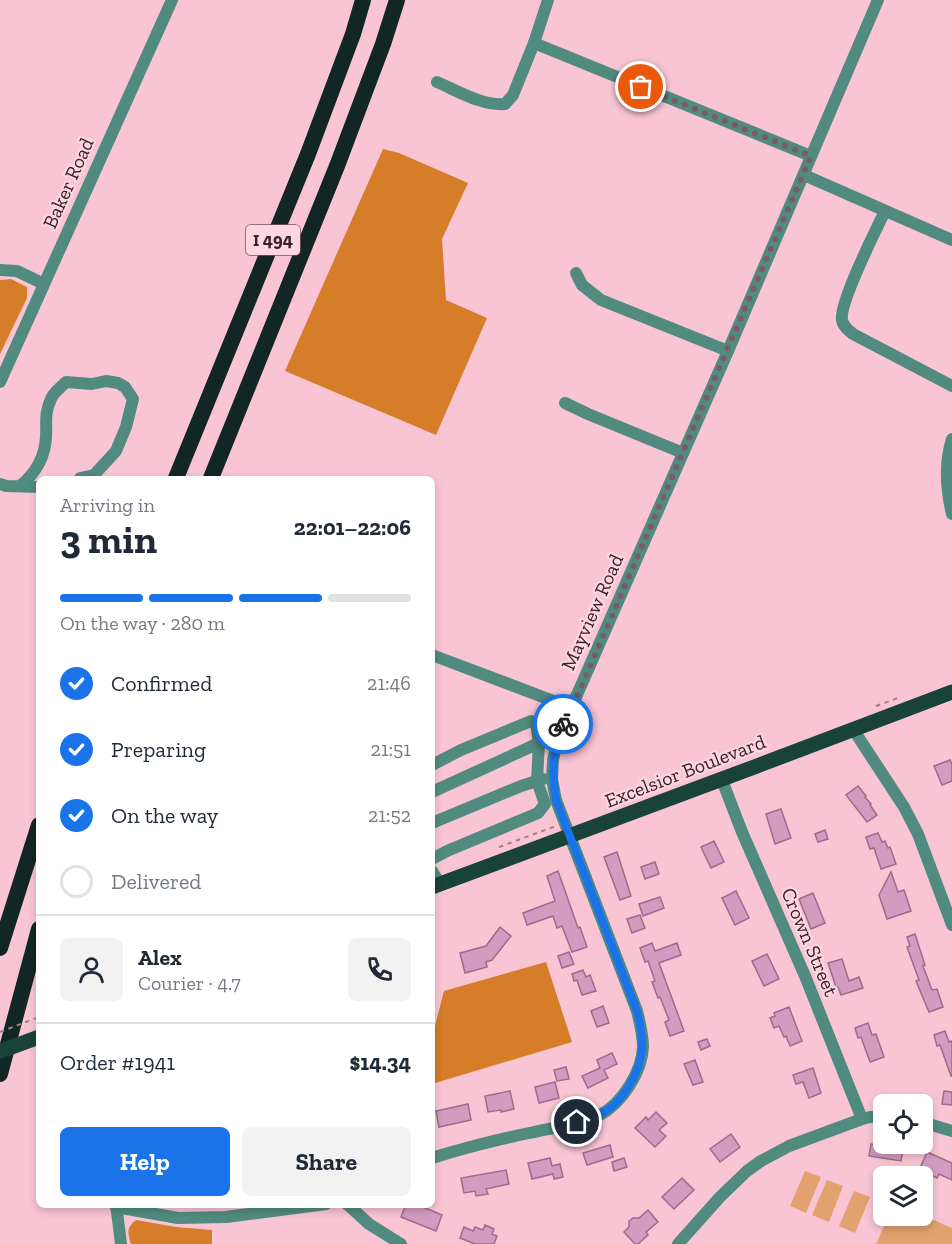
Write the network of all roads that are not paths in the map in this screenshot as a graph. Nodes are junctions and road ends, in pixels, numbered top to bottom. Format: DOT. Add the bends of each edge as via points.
graph roads {
  1 [pos="172,0"];
  2 [pos="363,0"];
  3 [pos="397,0"];
  4 [pos="548,0"];
  5 [pos="878,0"];
  6 [pos="534,43"];
  7 [pos="437,82"];
  8 [pos="811,156"];
  9 [pos="804,175"];
  10 [pos="885,211"];
  11 [pos="952,240"];
  12 [pos="0,270"];
  13 [pos="576,273"];
  14 [pos="44,284"];
  15 [pos="728,351"];
  16 [pos="0,382"];
  17 [pos="952,386"];
  18 [pos="566,403"];
  19 [pos="952,439"];
  20 [pos="683,453"];
  21 [pos="89,476"];
  22 [pos="177,476"];
  23 [pos="212,476"];
  24 [pos="0,484"];
  25 [pos="20,486"];
  26 [pos="36,487"];
  27 [pos="952,514"];
  28 [pos="435,656"];
  29 [pos="952,692"];
  30 [pos="572,708"];
  31 [pos="853,729"];
  32 [pos="558,738"];
  33 [pos="539,743"];
  34 [pos="435,763"];
  35 [pos="553,776"];
  36 [pos="722,780"];
  37 [pos="537,781"];
  38 [pos="435,791"];
  39 [pos="435,822"];
  40 [pos="36,834"];
  41 [pos="570,836"];
  42 [pos="435,857"];
  43 [pos="435,881"];
  44 [pos="952,925"];
  45 [pos="36,940"];
  46 [pos="0,948"];
  47 [pos="36,1038"];
  48 [pos="0,1051"];
  49 [pos="0,1074"];
  50 [pos="873,1117"];
  51 [pos="862,1119"];
  52 [pos="933,1125"];
  53 [pos="952,1131"];
  54 [pos="435,1157"];
  55 [pos="116,1208"];
  56 [pos="126,1208"];
  57 [pos="295,1208"];
  58 [pos="351,1208"];
  59 [pos="121,1244"];
  60 [pos="401,1244"];
  61 [pos="678,1244"];
  1 -- 14 [label="street, Baker Road"];
  2 -- 22 [label="highway, I 494" via="308,154"];
  3 -- 23 [label="highway, I 494" via="337,166"];
  4 -- 6 [label="street"];
  5 -- 8 [label="street, Mayview Road"];
  6 -- 7 [label="street" via="513,95 505,104 484,102"];
  6 -- 8 [label="street"];
  8 -- 9 [label="street, Mayview Road"];
  9 -- 10 [label="street"];
  9 -- 15 [label="street, Mayview Road"];
  10 -- 11 [label="street"];
  10 -- 17 [label="street" via="843,303 842,321 853,334"];
  12 -- 14 [label="street" via="17,271"];
  13 -- 15 [label="street" via="582,285 601,300"];
  14 -- 16 [label="street, Baker Road"];
  15 -- 20 [label="street, Mayview Road"];
  18 -- 20 [label="street"];
  19 -- 27 [label="street" via="946,468"];
  20 -- 30 [label="street, Mayview Road"];
  21 -- 25 [label="street" via="116,451 126,427 134,399 118,383 66,382 51,397 45,417 43,459"];
  24 -- 25 [label="street"];
  25 -- 26 [label="street"];
  28 -- 30 [label="street"];
  29 -- 31 [label="main road, Excelsior Boulevard"];
  30 -- 32 [label="street, Mayview Road"];
  31 -- 36 [label="main road, Excelsior Boulevard"];
  31 -- 44 [label="street" via="904,807"];
  32 -- 33 [label="street"];
  32 -- 35 [label="street, Mayview Road"];
  33 -- 34 [label="street" via="536,723 531,721"];
  33 -- 37 [label="street"];
  33 -- 38 [label="street"];
  35 -- 37 [label="street"];
  35 -- 41 [label="street, Mayview Road" via="556,800"];
  36 -- 41 [label="main road, Excelsior Boulevard"];
  36 -- 51 [label="street, Crown Street"];
  37 -- 39 [label="street"];
  37 -- 42 [label="street" via="545,804 538,813"];
  40 -- 46 [label="highway"];
  41 -- 43 [label="main road, Excelsior Boulevard"];
  41 -- 54 [label="street, Mayview Road" via="637,1011 643,1047 640,1061 619,1099 599,1115"];
  45 -- 49 [label="highway"];
  47 -- 48 [label="main road, bridge"];
  50 -- 51 [label="street"];
  51 -- 61 [label="street" via="789,1146 761,1161 720,1197"];
  52 -- 53 [label="street"];
  55 -- 59 [label="street"];
  56 -- 57 [label="street" via="178,1218 226,1217"];
  58 -- 60 [label="street"];
}
